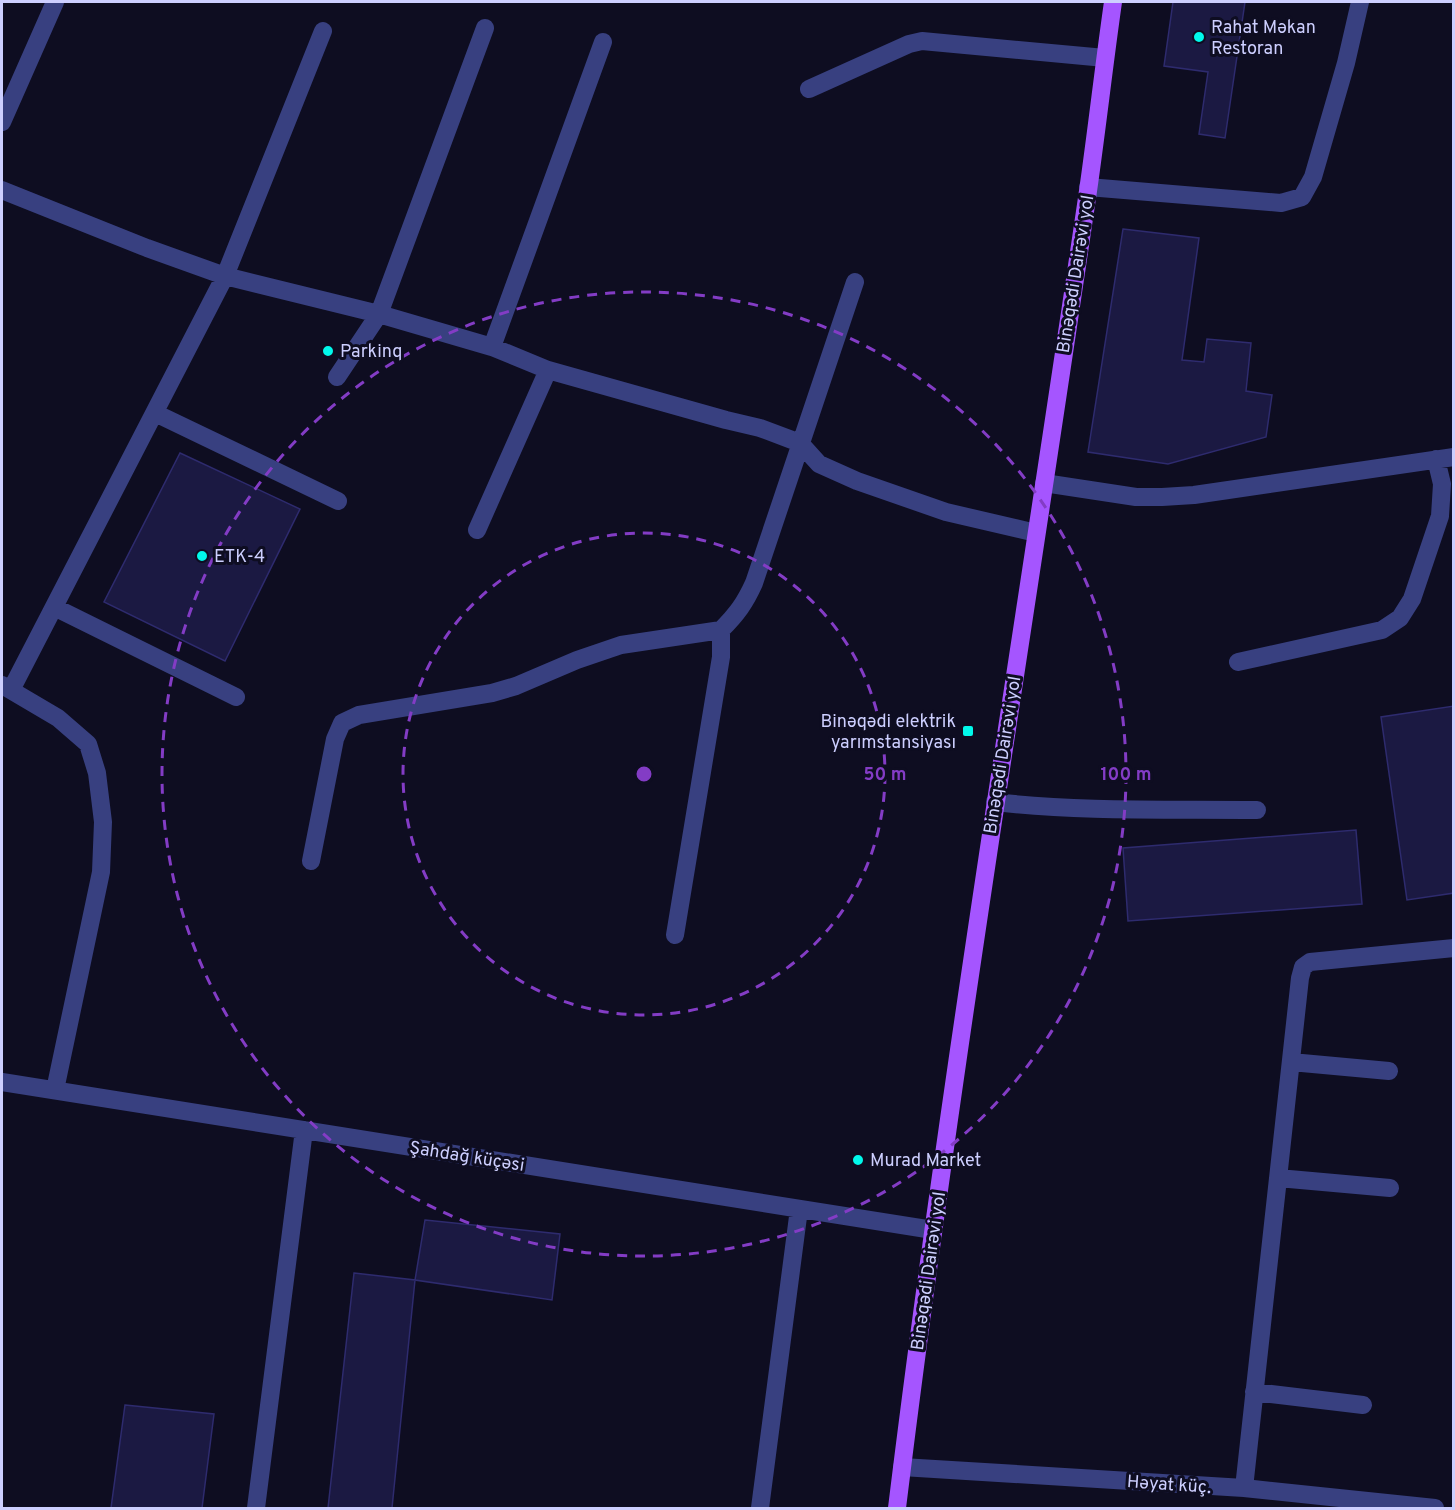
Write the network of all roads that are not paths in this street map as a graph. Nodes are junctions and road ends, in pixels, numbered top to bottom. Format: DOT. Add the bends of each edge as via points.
graph roads {
  1 [pos="56,2"];
  2 [pos="1113,2"];
  3 [pos="1360,2"];
  4 [pos="485,28"];
  5 [pos="322,31"];
  6 [pos="603,42"];
  7 [pos="1105,58"];
  8 [pos="809,89"];
  9 [pos="2,122"];
  10 [pos="1088,187"];
  11 [pos="2,190"];
  12 [pos="225,276"];
  13 [pos="855,282"];
  14 [pos="379,314"];
  15 [pos="492,347"];
  16 [pos="548,370"];
  17 [pos="338,377"];
  18 [pos="155,413"];
  19 [pos="800,443"];
  20 [pos="1445,458"];
  21 [pos="1044,483"];
  22 [pos="338,501"];
  23 [pos="477,530"];
  24 [pos="1036,533"];
  25 [pos="54,606"];
  26 [pos="722,630"];
  27 [pos="1238,662"];
  28 [pos="6,687"];
  29 [pos="236,697"];
  30 [pos="995,802"];
  31 [pos="1257,810"];
  32 [pos="311,861"];
  33 [pos="675,935"];
  34 [pos="1454,948"];
  35 [pos="1291,1062"];
  36 [pos="1389,1071"];
  37 [pos="2,1082"];
  38 [pos="55,1090"];
  39 [pos="304,1130"];
  40 [pos="1278,1179"];
  41 [pos="1390,1188"];
  42 [pos="799,1209"];
  43 [pos="933,1230"];
  44 [pos="1254,1392"];
  45 [pos="1363,1405"];
  46 [pos="902,1467"];
  47 [pos="1244,1488"];
  48 [pos="1353,1504"];
  49 [pos="256,1509"];
  50 [pos="760,1509"];
  51 [pos="897,1509"];
  52 [pos="1435,1509"];
  1 -- 9 [label="street"];
  2 -- 7 [label="main road, Binəqədi Dairəvi yol"];
  3 -- 10 [label="street" via="1313,177 1302,197 1281,203"];
  4 -- 14 [label="street"];
  5 -- 12 [label="street"];
  6 -- 15 [label="street"];
  7 -- 8 [label="street" via="922,41"];
  7 -- 10 [label="main road, Binəqədi Dairəvi yol"];
  10 -- 21 [label="main road, Binəqədi Dairəvi yol"];
  11 -- 12 [label="street"];
  12 -- 14 [label="street"];
  12 -- 18 [label="street"];
  13 -- 19 [label="street"];
  14 -- 15 [label="street"];
  14 -- 17 [label="street"];
  15 -- 16 [label="street"];
  16 -- 19 [label="street" via="760,428"];
  16 -- 23 [label="street"];
  18 -- 22 [label="street"];
  18 -- 25 [label="street"];
  19 -- 24 [label="street" via="819,464 857,481 946,512"];
  19 -- 26 [label="street" via="754,583 743,606"];
  20 -- 21 [label="street" via="1162,497"];
  20 -- 27 [label="street" via="1440,516 1412,598 1400,618 1382,630"];
  21 -- 24 [label="main road, Binəqədi Dairəvi yol"];
  24 -- 30 [label="main road, Binəqədi Dairəvi yol"];
  25 -- 28 [label="street"];
  25 -- 29 [label="street"];
  26 -- 32 [label="street" via="621,645 516,687 359,715 342,723 335,739"];
  26 -- 33 [label="street" via="721,657"];
  28 -- 38 [label="street" via="58,718 88,744 97,773 103,822 101,872"];
  30 -- 31 [label="street" via="1052,807"];
  30 -- 43 [label="main road, Binəqədi Dairəvi yol"];
  34 -- 35 [label="street" via="1310,962 1300,978"];
  35 -- 36 [label="street"];
  35 -- 40 [label="street"];
  37 -- 38 [label="street, Şahdağ küçəsi"];
  38 -- 39 [label="street, Şahdağ küçəsi"];
  39 -- 42 [label="street, Şahdağ küçəsi"];
  39 -- 49 [label="street"];
  40 -- 41 [label="street"];
  40 -- 44 [label="street"];
  42 -- 43 [label="street, Şahdağ küçəsi"];
  42 -- 50 [label="street"];
  43 -- 46 [label="main road, Binəqədi Dairəvi yol"];
  44 -- 45 [label="street"];
  44 -- 47 [label="street"];
  46 -- 47 [label="street, Həyat küç."];
  46 -- 51 [label="main road, Binəqədi Dairəvi yol"];
  47 -- 48 [label="street, Həyat küç."];
  48 -- 52 [label="street, Həyat küç."];
}
